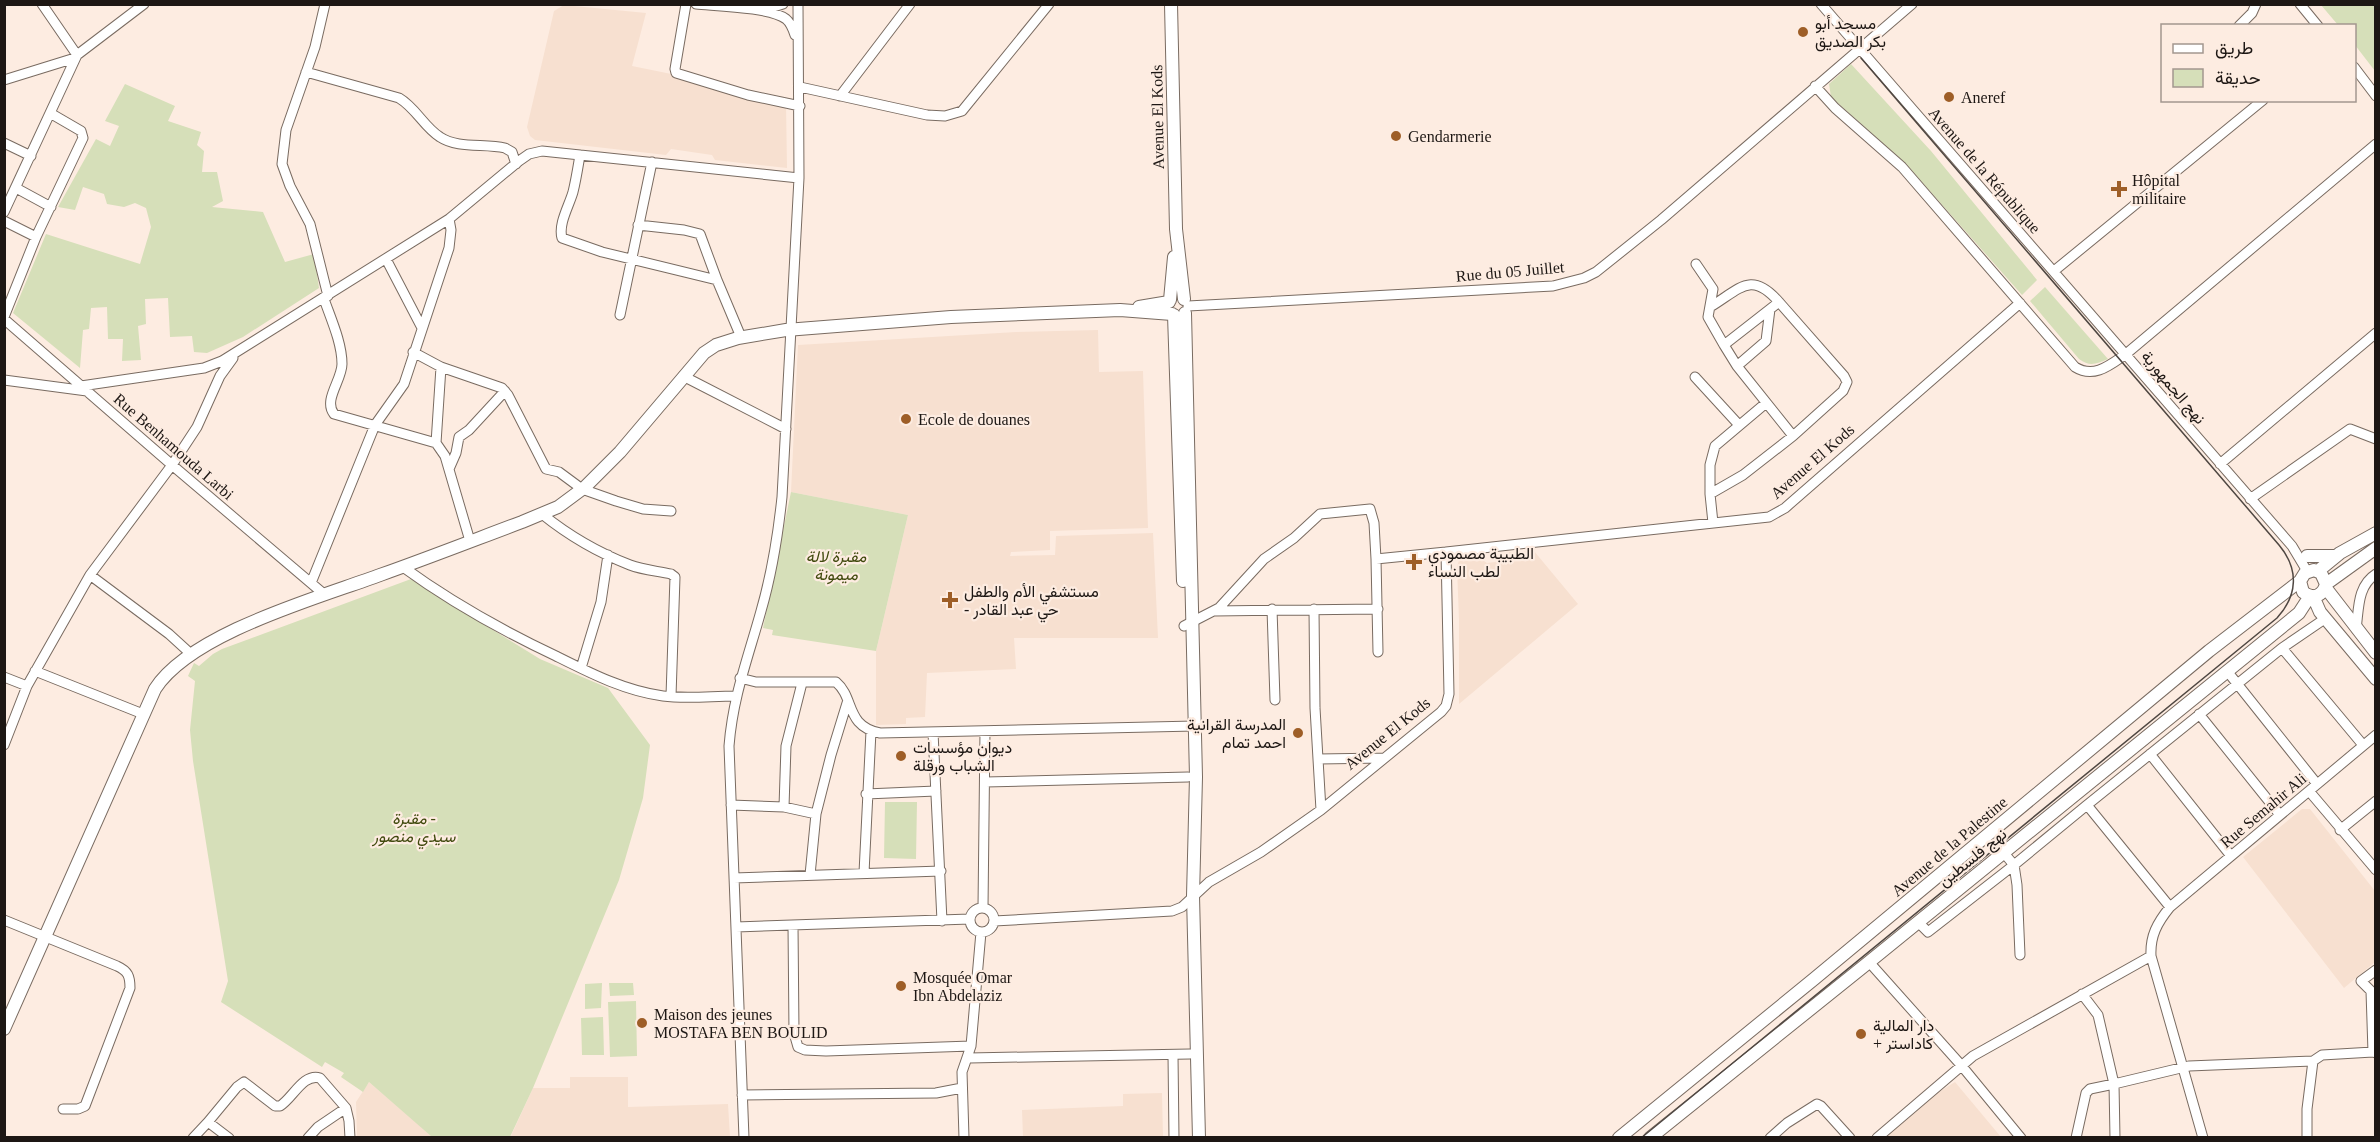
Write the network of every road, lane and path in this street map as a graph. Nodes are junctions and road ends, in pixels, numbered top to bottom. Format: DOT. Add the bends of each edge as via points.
graph roads {
  1 [pos="144,4"];
  2 [pos="325,4"];
  3 [pos="686,4"];
  4 [pos="696,4"];
  5 [pos="783,4"];
  6 [pos="798,4"];
  7 [pos="910,4"];
  8 [pos="1049,4"];
  9 [pos="1171,4"];
  10 [pos="1821,4"];
  11 [pos="1912,4"];
  12 [pos="2256,4"];
  13 [pos="2300,4"];
  14 [pos="44,5"];
  15 [pos="759,11"];
  16 [pos="2242,24"];
  17 [pos="2317,24"];
  18 [pos="797,40"];
  19 [pos="1860,49"];
  20 [pos="76,57"];
  21 [pos="2356,69"];
  22 [pos="306,72"];
  23 [pos="4,80"];
  24 [pos="1815,86"];
  25 [pos="800,87"];
  26 [pos="840,96"];
  27 [pos="2376,96"];
  28 [pos="2261,102"];
  29 [pos="800,106"];
  30 [pos="50,113"];
  31 [pos="4,143"];
  32 [pos="2376,144"];
  33 [pos="580,155"];
  34 [pos="31,156"];
  35 [pos="652,162"];
  36 [pos="516,164"];
  37 [pos="799,178"];
  38 [pos="16,188"];
  39 [pos="51,207"];
  40 [pos="5,211"];
  41 [pos="448,219"];
  42 [pos="4,221"];
  43 [pos="638,225"];
  44 [pos="36,237"];
  45 [pos="386,260"];
  46 [pos="631,260"];
  47 [pos="1696,264"];
  48 [pos="2054,271"];
  49 [pos="717,280"];
  50 [pos="326,297"];
  51 [pos="1779,302"];
  52 [pos="2020,303"];
  53 [pos="1177,307"];
  54 [pos="1710,307"];
  55 [pos="1770,309"];
  56 [pos="620,315"];
  57 [pos="4,318"];
  58 [pos="422,328"];
  59 [pos="791,329"];
  60 [pos="2376,333"];
  61 [pos="741,337"];
  62 [pos="1724,345"];
  63 [pos="238,352"];
  64 [pos="413,352"];
  65 [pos="2127,354"];
  66 [pos="1737,366"];
  67 [pos="441,367"];
  68 [pos="683,376"];
  69 [pos="1695,377"];
  70 [pos="4,380"];
  71 [pos="84,388"];
  72 [pos="505,391"];
  73 [pos="1767,403"];
  74 [pos="375,425"];
  75 [pos="1739,425"];
  76 [pos="786,429"];
  77 [pos="1793,436"];
  78 [pos="2376,439"];
  79 [pos="436,443"];
  80 [pos="2220,464"];
  81 [pos="172,465"];
  82 [pos="449,470"];
  83 [pos="582,489"];
  84 [pos="1710,494"];
  85 [pos="2250,499"];
  86 [pos="671,511"];
  87 [pos="542,514"];
  88 [pos="1713,523"];
  89 [pos="2376,533"];
  90 [pos="470,541"];
  91 [pos="2292,546"];
  92 [pos="2376,548"];
  93 [pos="1446,552"];
  94 [pos="608,555"];
  95 [pos="2337,555"];
  96 [pos="2307,556"];
  97 [pos="1376,559"];
  98 [pos="403,567"];
  99 [pos="2311,573"];
  100 [pos="2376,574"];
  101 [pos="90,575"];
  102 [pos="311,583"];
  103 [pos="2326,585"];
  104 [pos="325,595"];
  105 [pos="2311,596"];
  106 [pos="1272,609"];
  107 [pos="1314,609"];
  108 [pos="1378,609"];
  109 [pos="1214,611"];
  110 [pos="2326,618"];
  111 [pos="1188,624"];
  112 [pos="2356,629"];
  113 [pos="2282,648"];
  114 [pos="1378,652"];
  115 [pos="2376,653"];
  116 [pos="192,655"];
  117 [pos="581,668"];
  118 [pos="35,671"];
  119 [pos="2227,671"];
  120 [pos="4,678"];
  121 [pos="740,678"];
  122 [pos="2376,679"];
  123 [pos="802,683"];
  124 [pos="2238,684"];
  125 [pos="27,686"];
  126 [pos="671,696"];
  127 [pos="735,696"];
  128 [pos="1275,700"];
  129 [pos="847,702"];
  130 [pos="143,714"];
  131 [pos="2199,714"];
  132 [pos="1191,726"];
  133 [pos="871,731"];
  134 [pos="985,731"];
  135 [pos="933,732"];
  136 [pos="2376,735"];
  137 [pos="4,745"];
  138 [pos="2363,745"];
  139 [pos="2128,752"];
  140 [pos="2150,754"];
  141 [pos="1384,758"];
  142 [pos="1318,759"];
  143 [pos="2138,764"];
  144 [pos="1188,777"];
  145 [pos="985,782"];
  146 [pos="2317,784"];
  147 [pos="936,791"];
  148 [pos="2309,791"];
  149 [pos="866,794"];
  150 [pos="2376,801"];
  151 [pos="2087,805"];
  152 [pos="731,806"];
  153 [pos="784,807"];
  154 [pos="1321,810"];
  155 [pos="816,814"];
  156 [pos="2280,815"];
  157 [pos="2340,830"];
  158 [pos="2003,852"];
  159 [pos="2231,856"];
  160 [pos="2014,865"];
  161 [pos="2374,866"];
  162 [pos="941,871"];
  163 [pos="864,873"];
  164 [pos="810,875"];
  165 [pos="734,878"];
  166 [pos="1190,899"];
  167 [pos="983,908"];
  168 [pos="2169,908"];
  169 [pos="970,919"];
  170 [pos="4,920"];
  171 [pos="942,921"];
  172 [pos="994,921"];
  173 [pos="1918,922"];
  174 [pos="793,926"];
  175 [pos="736,927"];
  176 [pos="981,932"];
  177 [pos="45,936"];
  178 [pos="2020,955"];
  179 [pos="2151,956"];
  180 [pos="1869,962"];
  181 [pos="2376,970"];
  182 [pos="2082,994"];
  183 [pos="4,1029"];
  184 [pos="971,1046"];
  185 [pos="2374,1052"];
  186 [pos="1190,1054"];
  187 [pos="1173,1055"];
  188 [pos="969,1058"];
  189 [pos="2313,1061"];
  190 [pos="1961,1065"];
  191 [pos="2182,1068"];
  192 [pos="2114,1084"];
  193 [pos="962,1088"];
  194 [pos="742,1095"];
  195 [pos="346,1108"];
  196 [pos="63,1109"];
  197 [pos="208,1122"];
  198 [pos="193,1137"];
  199 [pos="229,1137"];
  200 [pos="308,1137"];
  201 [pos="350,1137"];
  202 [pos="744,1137"];
  203 [pos="964,1137"];
  204 [pos="1174,1137"];
  205 [pos="1192,1137"];
  206 [pos="1199,1137"];
  207 [pos="1619,1137"];
  208 [pos="1650,1137"];
  209 [pos="1770,1137"];
  210 [pos="1851,1137"];
  211 [pos="1876,1137"];
  212 [pos="2020,1137"];
  213 [pos="2076,1137"];
  214 [pos="2115,1137"];
  215 [pos="2203,1137"];
  216 [pos="2307,1137"];
  1 -- 20 [label="street"];
  2 -- 22 [label="street"];
  3 -- 29 [label="street" via="676,73"];
  4 -- 15 [label="street"];
  5 -- 15 [label="street"];
  6 -- 18 [label="street"];
  7 -- 26 [label="street"];
  8 -- 26 [label="street" via="956,114 927,115"];
  9 -- 53 [label="main road, Avenue El Kods"];
  10 -- 19 [label="street, Avenue de la République"];
  11 -- 19 [label="street, Rue du 05 Juillet"];
  12 -- 16 [label="street"];
  13 -- 17 [label="street"];
  14 -- 20 [label="street"];
  15 -- 18 [label="street" via="785,18"];
  18 -- 25 [label="street"];
  19 -- 24 [label="street, Rue du 05 Juillet"];
  19 -- 48 [label="street, Avenue de la République"];
  20 -- 23 [label="street"];
  20 -- 30 [label="street"];
  21 -- 27 [label="street"];
  22 -- 36 [label="street" via="399,98 441,138 505,148 512,152"];
  22 -- 50 [label="street" via="286,130 282,164 310,224"];
  24 -- 52 [label="street, نهج الجمهورية" via="1902,167"];
  24 -- 53 [label="street, Rue du 05 Juillet" via="1661,220 1584,278 1553,286"];
  25 -- 26 [label="street"];
  25 -- 29 [label="street"];
  28 -- 48 [label="street"];
  29 -- 37 [label="street"];
  30 -- 34 [label="street"];
  30 -- 39 [label="street" via="81,131 83,138"];
  31 -- 34 [label="street"];
  32 -- 65 [label="street"];
  33 -- 35 [label="street"];
  33 -- 36 [label="street" via="542,151 529,154"];
  33 -- 46 [label="street" via="561,236"];
  34 -- 38 [label="street"];
  35 -- 37 [label="street"];
  35 -- 43 [label="street"];
  36 -- 41 [label="street"];
  37 -- 59 [label="street"];
  38 -- 39 [label="street"];
  38 -- 40 [label="street"];
  39 -- 44 [label="street"];
  41 -- 45 [label="street"];
  41 -- 58 [label="street" via="449,248"];
  42 -- 44 [label="street"];
  43 -- 46 [label="street"];
  43 -- 49 [label="street" via="700,234"];
  44 -- 57 [label="street"];
  45 -- 50 [label="street"];
  45 -- 58 [label="street"];
  46 -- 49 [label="street"];
  46 -- 56 [label="street"];
  47 -- 54 [label="street" via="1713,289"];
  48 -- 65 [label="street, Avenue de la République"];
  49 -- 61 [label="street"];
  50 -- 63 [label="street"];
  50 -- 74 [label="street" via="342,366 330,404 332,411"];
  51 -- 54 [label="street" via="1769,290 1756,284 1747,285"];
  51 -- 55 [label="street"];
  51 -- 77 [label="street" via="1847,382 1843,391"];
  52 -- 65 [label="street, نهج الجمهورية" via="2081,371 2095,372"];
  52 -- 88 [label="street, Avenue El Kods" via="1785,508 1760,519"];
  53 -- 59 [label="main road"];
  53 -- 111 [label="main road, Avenue El Kods"];
  54 -- 62 [label="street" via="1708,317"];
  55 -- 62 [label="street"];
  55 -- 66 [label="street" via="1766,341"];
  57 -- 71 [label="street, Rue Benhamouda Larbi"];
  58 -- 64 [label="street"];
  59 -- 61 [label="main road"];
  59 -- 76 [label="street"];
  60 -- 80 [label="street"];
  61 -- 68 [label="main road" via="704,353"];
  62 -- 66 [label="street"];
  63 -- 71 [label="street" via="204,368"];
  63 -- 81 [label="street" via="226,366 197,427"];
  64 -- 67 [label="street"];
  64 -- 74 [label="street" via="401,388"];
  65 -- 80 [label="street, نهج الجمهورية"];
  66 -- 73 [label="street"];
  67 -- 72 [label="street"];
  67 -- 79 [label="street"];
  68 -- 76 [label="street"];
  68 -- 83 [label="main road" via="620,452"];
  69 -- 75 [label="street"];
  70 -- 71 [label="street"];
  71 -- 81 [label="street, Rue Benhamouda Larbi"];
  72 -- 82 [label="street" via="459,437"];
  72 -- 83 [label="street" via="542,466 559,472"];
  73 -- 75 [label="street"];
  73 -- 77 [label="street"];
  74 -- 79 [label="street"];
  74 -- 102 [label="street"];
  75 -- 84 [label="street" via="1715,446 1710,465"];
  76 -- 121 [label="street" via="778,535 762,609"];
  77 -- 84 [label="street" via="1743,475"];
  78 -- 85 [label="street" via="2350,429"];
  79 -- 82 [label="street"];
  80 -- 85 [label="street, نهج الجمهورية"];
  81 -- 101 [label="street"];
  81 -- 102 [label="street, Rue Benhamouda Larbi"];
  82 -- 90 [label="street"];
  83 -- 86 [label="street" via="643,509"];
  83 -- 87 [label="main road"];
  84 -- 88 [label="street"];
  85 -- 91 [label="street, نهج الجمهورية"];
  87 -- 90 [label="main road"];
  87 -- 94 [label="street" via="568,534"];
  88 -- 93 [label="street, Avenue El Kods"];
  89 -- 95 [label="main road, Avenue de la Palestine"];
  90 -- 98 [label="main road"];
  91 -- 96 [label="street, نهج الجمهورية"];
  91 -- 99 [label="street, نهج الجمهورية"];
  92 -- 103 [label="main road"];
  93 -- 97 [label="street"];
  93 -- 141 [label="street, Avenue El Kods" via="1448,702"];
  94 -- 117 [label="street" via="602,602"];
  94 -- 126 [label="street" via="675,577"];
  95 -- 96 [label="main road"];
  95 -- 99 [label="main road, Avenue de la Palestine"];
  96 -- 99 [label="street, نهج الجمهورية" via="2314,562"];
  97 -- 108 [label="street"];
  97 -- 109 [label="street" via="1370,509 1324,512 1264,559"];
  98 -- 104 [label="main road"];
  98 -- 117 [label="street" via="475,615"];
  99 -- 103 [label="main road" via="2324,576"];
  99 -- 105 [label="main road" via="2303,592"];
  99 -- 207 [label="main road, Avenue de la Palestine" via="2209,651"];
  100 -- 112 [label="street" via="2362,590"];
  101 -- 116 [label="street"];
  101 -- 118 [label="street"];
  102 -- 104 [label="street, Rue Benhamouda Larbi"];
  103 -- 105 [label="main road, نهج فلسطين" via="2321,594"];
  103 -- 112 [label="main road"];
  104 -- 116 [label="main road" via="240,627"];
  105 -- 110 [label="main road"];
  105 -- 119 [label="main road, نهج فلسطين" via="2299,613"];
  106 -- 107 [label="street"];
  106 -- 109 [label="street"];
  106 -- 128 [label="street"];
  107 -- 108 [label="street"];
  107 -- 142 [label="street"];
  108 -- 114 [label="street"];
  109 -- 111 [label="street"];
  110 -- 113 [label="street"];
  110 -- 122 [label="main road"];
  111 -- 132 [label="main road, Avenue El Kods"];
  112 -- 115 [label="main road"];
  113 -- 124 [label="street"];
  113 -- 138 [label="street"];
  116 -- 130 [label="main road" via="159,682"];
  117 -- 126 [label="street" via="637,690"];
  118 -- 125 [label="street"];
  118 -- 130 [label="street"];
  119 -- 124 [label="street"];
  119 -- 139 [label="main road, نهج فلسطين"];
  120 -- 125 [label="street"];
  121 -- 123 [label="street"];
  121 -- 127 [label="street"];
  123 -- 129 [label="street" via="836,682"];
  123 -- 153 [label="street" via="786,746"];
  124 -- 131 [label="street"];
  124 -- 146 [label="street"];
  125 -- 137 [label="street"];
  126 -- 127 [label="street"];
  127 -- 152 [label="street" via="729,746"];
  129 -- 133 [label="street" via="858,721"];
  129 -- 155 [label="street"];
  130 -- 177 [label="main road"];
  131 -- 140 [label="street"];
  131 -- 156 [label="street"];
  132 -- 134 [label="street"];
  132 -- 144 [label="main road, Avenue El Kods"];
  132 -- 166 [label="main road, Avenue El Kods" via="1196,777"];
  133 -- 135 [label="street"];
  133 -- 149 [label="street"];
  134 -- 135 [label="street"];
  134 -- 145 [label="street"];
  135 -- 147 [label="street"];
  136 -- 138 [label="street, Rue Semahir Ali"];
  138 -- 146 [label="street, Rue Semahir Ali"];
  139 -- 143 [label="street"];
  139 -- 158 [label="main road, نهج فلسطين"];
  140 -- 143 [label="street"];
  140 -- 159 [label="street"];
  141 -- 142 [label="street"];
  141 -- 154 [label="street, Avenue El Kods"];
  142 -- 154 [label="street"];
  143 -- 151 [label="street"];
  144 -- 145 [label="street"];
  144 -- 166 [label="main road, Avenue El Kods"];
  145 -- 167 [label="street"];
  146 -- 148 [label="street, Rue Semahir Ali"];
  147 -- 149 [label="street"];
  147 -- 162 [label="street"];
  148 -- 156 [label="street, Rue Semahir Ali"];
  148 -- 157 [label="street"];
  149 -- 163 [label="street"];
  150 -- 157 [label="street"];
  151 -- 160 [label="street"];
  151 -- 168 [label="street"];
  152 -- 153 [label="street"];
  152 -- 165 [label="street"];
  153 -- 155 [label="street"];
  154 -- 166 [label="street, Avenue El Kods" via="1209,882"];
  155 -- 164 [label="street"];
  156 -- 159 [label="street, Rue Semahir Ali"];
  157 -- 161 [label="street"];
  158 -- 160 [label="street"];
  158 -- 173 [label="main road, نهج فلسطين"];
  159 -- 168 [label="street, Rue Semahir Ali"];
  160 -- 173 [label="street" via="1928,932"];
  160 -- 178 [label="street"];
  162 -- 163 [label="street"];
  162 -- 171 [label="street"];
  163 -- 164 [label="street"];
  164 -- 165 [label="street"];
  165 -- 175 [label="street"];
  166 -- 172 [label="street" via="1172,911"];
  166 -- 186 [label="main road"];
  166 -- 206 [label="main road"];
  167 -- 169 [label="street" via="977,909"];
  167 -- 172 [label="street" via="993,915"];
  168 -- 179 [label="street, Rue Semahir Ali" via="2154,930"];
  169 -- 171 [label="street"];
  169 -- 176 [label="street" via="971,925"];
  170 -- 177 [label="street"];
  171 -- 174 [label="street"];
  172 -- 176 [label="street" via="987,931"];
  173 -- 180 [label="main road, نهج فلسطين"];
  174 -- 175 [label="street"];
  174 -- 184 [label="street" via="794,1033 798,1047 826,1051"];
  175 -- 194 [label="street"];
  176 -- 184 [label="street"];
  177 -- 183 [label="main road"];
  177 -- 196 [label="street" via="126,970 130,978 130,988 85,1106"];
  179 -- 182 [label="street"];
  179 -- 191 [label="street"];
  180 -- 190 [label="street"];
  180 -- 208 [label="main road, نهج فلسطين"];
  181 -- 185 [label="street" via="2361,981 2371,991"];
  182 -- 190 [label="street"];
  182 -- 192 [label="street" via="2098,1015"];
  184 -- 188 [label="street"];
  185 -- 189 [label="street" via="2322,1055"];
  186 -- 187 [label="street"];
  186 -- 205 [label="main road"];
  187 -- 188 [label="street"];
  187 -- 204 [label="street"];
  188 -- 193 [label="street" via="962,1072"];
  189 -- 191 [label="street"];
  189 -- 216 [label="street"];
  190 -- 211 [label="street"];
  190 -- 212 [label="street"];
  191 -- 192 [label="street"];
  191 -- 215 [label="street"];
  192 -- 213 [label="street" via="2087,1091"];
  192 -- 214 [label="street"];
  193 -- 194 [label="street" via="936,1093"];
  193 -- 203 [label="street"];
  194 -- 202 [label="street"];
  195 -- 197 [label="street" via="320,1078 306,1080 280,1107 244,1082"];
  195 -- 200 [label="street"];
  195 -- 201 [label="street"];
  197 -- 198 [label="street"];
  197 -- 199 [label="street"];
  209 -- 210 [label="street" via="1817,1104"];
}
